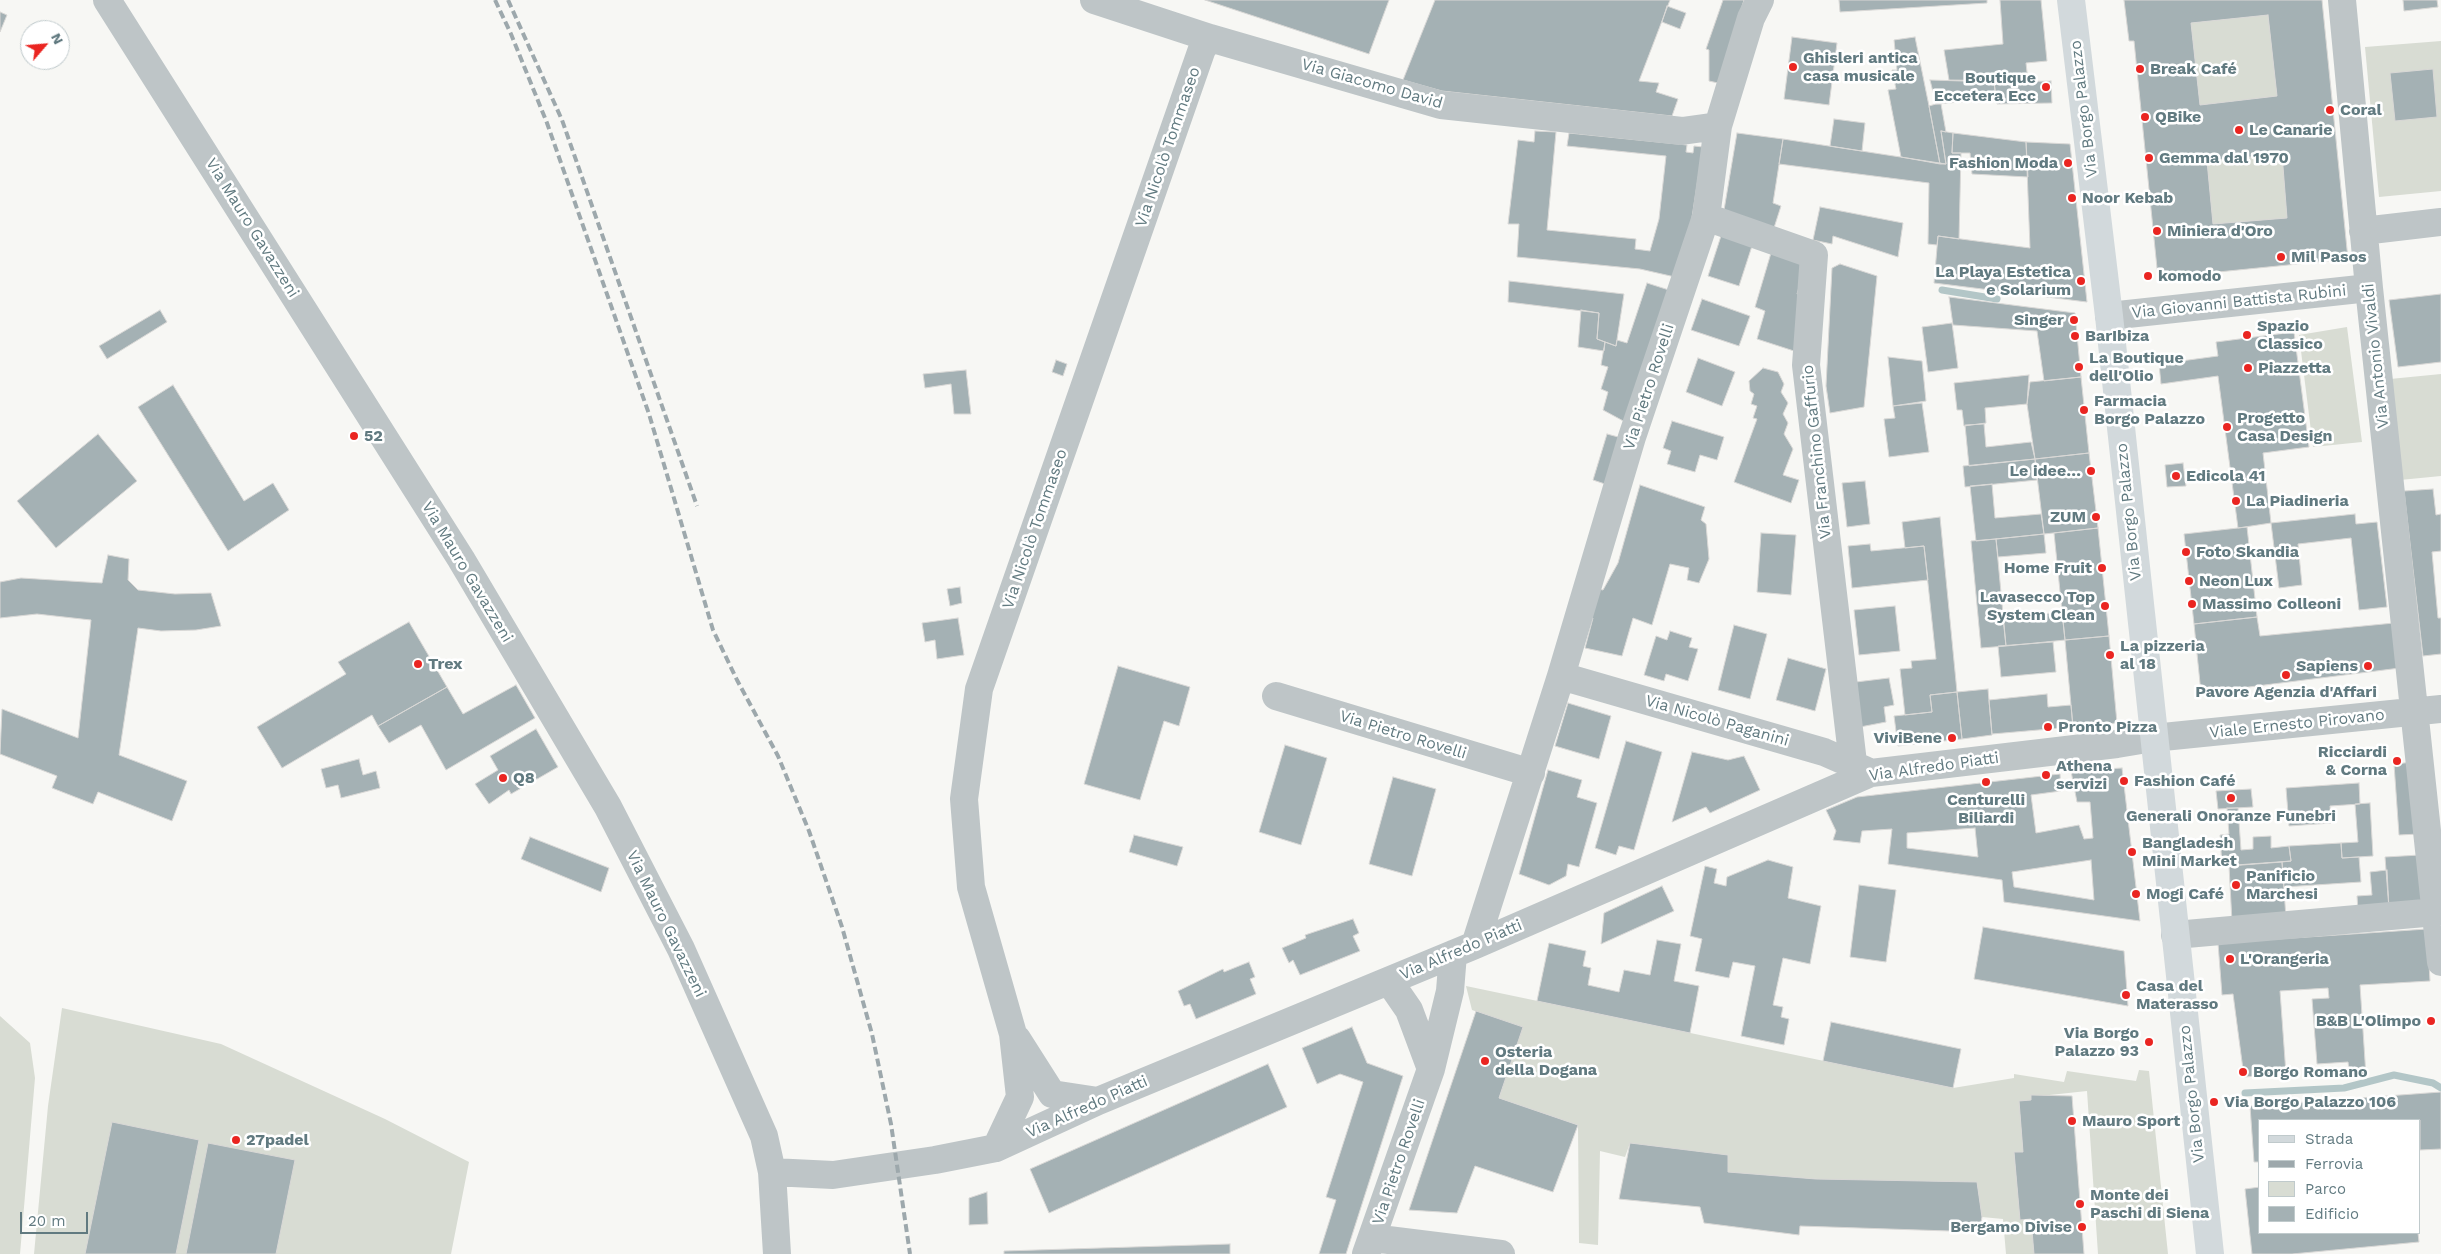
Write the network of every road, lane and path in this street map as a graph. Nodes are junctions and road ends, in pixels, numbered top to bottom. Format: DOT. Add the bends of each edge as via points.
graph roads {
  1 [pos="108,0"];
  2 [pos="1094,0"];
  3 [pos="1760,0"];
  4 [pos="2071,0"];
  5 [pos="2342,0"];
  6 [pos="1210,38"];
  7 [pos="1718,126"];
  8 [pos="1706,217"];
  9 [pos="2441,222"];
  10 [pos="2363,231"];
  11 [pos="2369,288"];
  12 [pos="2108,316"];
  13 [pos="1561,676"];
  14 [pos="1276,696"];
  15 [pos="2428,711"];
  16 [pos="2153,738"];
  17 [pos="1862,768"];
  18 [pos="1530,773"];
  19 [pos="2436,912"];
  20 [pos="2175,934"];
  21 [pos="1464,949"];
  22 [pos="2441,962"];
  23 [pos="1389,981"];
  24 [pos="1013,1034"];
  25 [pos="1431,1069"];
  26 [pos="1098,1101"];
  27 [pos="996,1148"];
  28 [pos="772,1172"];
  29 [pos="1369,1246"];
  30 [pos="777,1254"];
  31 [pos="1501,1254"];
  32 [pos="2210,1254"];
  1 -- 28 [label="street, Via Mauro Gavazzeni" via="461,559 608,807 681,949 750,1100 764,1136"];
  2 -- 6 [label="street, Via Giacomo David"];
  3 -- 7 [label="street, Via Pietro Rovelli" via="1751,18"];
  4 -- 12 [label="main road, Via Borgo Palazzo"];
  5 -- 10 [label="street, Via Antonio Vivaldi"];
  6 -- 7 [label="street, Via Giacomo David" via="1440,105 1682,131"];
  6 -- 24 [label="street, Via Nicolò Tommaseo" via="1202,49 979,689 964,799 971,887"];
  7 -- 8 [label="street, Via Pietro Rovelli"];
  8 -- 13 [label="street, Via Pietro Rovelli" via="1632,437"];
  8 -- 17 [label="street, Via Franchino Gaffurio" via="1814,256 1806,365"];
  9 -- 10 [label="street"];
  10 -- 11 [label="street, Via Antonio Vivaldi"];
  11 -- 12 [label="street, Via Giovanni Battista Rubini"];
  11 -- 15 [label="street, Via Antonio Vivaldi"];
  12 -- 16 [label="main road, Via Borgo Palazzo"];
  13 -- 17 [label="street, Via Nicolò Paganini" via="1824,752"];
  13 -- 18 [label="street, Via Pietro Rovelli"];
  14 -- 18 [label="street, Via Pietro Rovelli"];
  15 -- 16 [label="street, Viale Ernesto Pirovano"];
  15 -- 19 [label="street, Via Antonio Vivaldi"];
  16 -- 17 [label="street, Via Alfredo Piatti"];
  16 -- 20 [label="main road, Via Borgo Palazzo"];
  17 -- 21 [label="street, Via Alfredo Piatti"];
  18 -- 21 [label="street, Via Pietro Rovelli"];
  19 -- 20 [label="street"];
  19 -- 22 [label="street, Via Antonio Vivaldi"];
  20 -- 32 [label="main road, Via Borgo Palazzo"];
  21 -- 23 [label="street, Via Alfredo Piatti"];
  21 -- 25 [label="street, Via Pietro Rovelli"];
  23 -- 25 [label="street" via="1409,1010"];
  23 -- 26 [label="street, Via Alfredo Piatti"];
  24 -- 26 [label="street, Via Nicolò Tommaseo" via="1052,1094"];
  24 -- 27 [label="street, Via Nicolò Tommaseo" via="1020,1097"];
  25 -- 29 [label="street, Via Pietro Rovelli"];
  26 -- 27 [label="street, Via Alfredo Piatti"];
  27 -- 28 [label="street, Via Alfredo Piatti" via="833,1175"];
  28 -- 30 [label="street, Via Mauro Gavazzeni"];
  29 -- 31 [label="street"];
}
